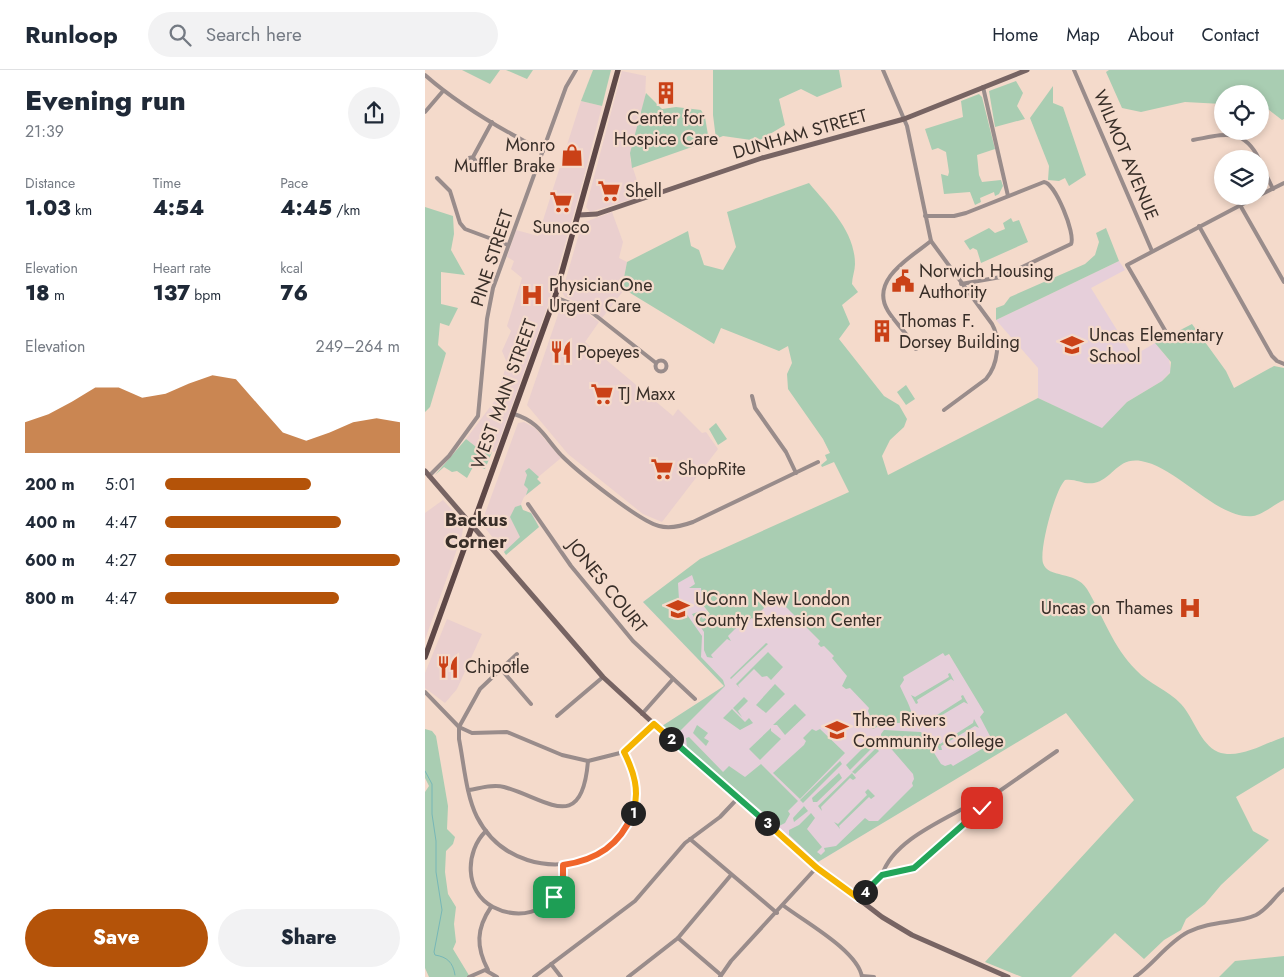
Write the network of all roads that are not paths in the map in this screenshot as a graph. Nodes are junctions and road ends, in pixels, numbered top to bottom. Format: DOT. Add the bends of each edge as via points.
graph roads {
  1 [pos="576,70"];
  2 [pos="618,70"];
  3 [pos="883,70"];
  4 [pos="1027,70"];
  5 [pos="1074,70"];
  6 [pos="425,75"];
  7 [pos="983,87"];
  8 [pos="443,91"];
  9 [pos="425,112"];
  10 [pos="904,119"];
  11 [pos="493,122"];
  12 [pos="1193,140"];
  13 [pos="1253,150"];
  14 [pos="543,151"];
  15 [pos="473,157"];
  16 [pos="437,178"];
  17 [pos="1269,180"];
  18 [pos="1282,184"];
  19 [pos="1273,188"];
  20 [pos="1269,190"];
  21 [pos="1284,190"];
  22 [pos="1008,196"];
  23 [pos="1241,205"];
  24 [pos="579,215"];
  25 [pos="925,216"];
  26 [pos="1199,226"];
  27 [pos="931,241"];
  28 [pos="508,245"];
  29 [pos="1152,251"];
  30 [pos="1284,282"];
  31 [pos="961,284"];
  32 [pos="555,297"];
  33 [pos="1167,332"];
  34 [pos="916,349"];
  35 [pos="657,363"];
  36 [pos="1284,364"];
  37 [pos="752,396"];
  38 [pos="944,410"];
  39 [pos="514,414"];
  40 [pos="818,462"];
  41 [pos="425,471"];
  42 [pos="796,473"];
  43 [pos="429,476"];
  44 [pos="528,504"];
  45 [pos="472,525"];
  46 [pos="517,654"];
  47 [pos="425,657"];
  48 [pos="500,668"];
  49 [pos="603,677"];
  50 [pos="673,679"];
  51 [pos="425,692"];
  52 [pos="695,699"];
  53 [pos="531,704"];
  54 [pos="642,714"];
  55 [pos="557,716"];
  56 [pos="654,724"];
  57 [pos="459,727"];
  58 [pos="1057,751"];
  59 [pos="624,752"];
  60 [pos="588,761"];
  61 [pos="469,790"];
  62 [pos="738,798"];
  63 [pos="988,799"];
  64 [pos="486,831"];
  65 [pos="689,839"];
  66 [pos="563,865"];
  67 [pos="817,868"];
  68 [pos="731,875"];
  69 [pos="882,875"];
  70 [pos="1284,889"];
  71 [pos="858,898"];
  72 [pos="491,906"];
  73 [pos="784,906"];
  74 [pos="777,913"];
  75 [pos="678,938"];
  76 [pos="551,964"];
  77 [pos="488,970"];
  78 [pos="721,976"];
  79 [pos="862,976"];
  80 [pos="469,977"];
  81 [pos="497,977"];
  82 [pos="534,977"];
  83 [pos="561,977"];
  84 [pos="628,977"];
  85 [pos="874,977"];
  86 [pos="1008,977"];
  87 [pos="1135,977"];
  1 -- 14 [label="street, PINE STREET"];
  2 -- 24 [label="main road, WEST MAIN STREET"];
  3 -- 10 [label="street"];
  4 -- 7 [label="main road, DUNHAM STREET"];
  5 -- 29 [label="street, WILMOT AVENUE"];
  6 -- 8 [label="street"];
  7 -- 10 [label="main road, DUNHAM STREET"];
  7 -- 22 [label="street"];
  8 -- 9 [label="street"];
  8 -- 11 [label="street"];
  10 -- 24 [label="main road, DUNHAM STREET" via="762,158 597,214"];
  10 -- 25 [label="street"];
  11 -- 14 [label="street"];
  11 -- 15 [label="street"];
  12 -- 13 [label="street" via="1236,135"];
  14 -- 28 [label="street, PINE STREET"];
  16 -- 28 [label="street" via="450,191 465,229"];
  17 -- 19 [label="street"];
  18 -- 19 [label="street"];
  18 -- 21 [label="street"];
  19 -- 20 [label="street"];
  22 -- 25 [label="street" via="962,214"];
  22 -- 31 [label="street" via="1043,182 1049,183 1073,234 1073,241 1069,246 1001,277"];
  23 -- 26 [label="street"];
  23 -- 30 [label="street"];
  24 -- 32 [label="main road, WEST MAIN STREET"];
  25 -- 27 [label="street"];
  26 -- 29 [label="street"];
  26 -- 36 [label="street" via="1272,356"];
  27 -- 31 [label="street"];
  27 -- 34 [label="street" via="892,272 884,289 887,308"];
  28 -- 43 [label="street, PINE STREET" via="489,303 478,416 449,456"];
  29 -- 33 [label="street" via="1127,264"];
  31 -- 38 [label="street" via="994,327 997,351 993,370 986,379"];
  32 -- 35 [label="street" via="590,311"];
  32 -- 39 [label="main road, WEST MAIN STREET"];
  37 -- 42 [label="street" via="755,408 786,452"];
  39 -- 42 [label="street" via="533,422 565,458 632,512 660,526 693,522"];
  39 -- 45 [label="main road, WEST MAIN STREET"];
  40 -- 42 [label="street"];
  41 -- 43 [label="main road"];
  43 -- 45 [label="main road"];
  44 -- 50 [label="street, JONES COURT" via="605,608"];
  45 -- 47 [label="main road, WEST MAIN STREET"];
  45 -- 49 [label="main road"];
  46 -- 48 [label="street"];
  48 -- 53 [label="street"];
  48 -- 57 [label="street" via="480,690"];
  49 -- 54 [label="main road"];
  49 -- 55 [label="street"];
  50 -- 52 [label="street, JONES COURT"];
  50 -- 54 [label="street"];
  51 -- 57 [label="street"];
  54 -- 56 [label="main road"];
  56 -- 59 [label="street"];
  56 -- 62 [label="main road"];
  57 -- 60 [label="street" via="472,733 507,732 562,755"];
  57 -- 61 [label="street"];
  58 -- 63 [label="street"];
  59 -- 60 [label="street"];
  59 -- 66 [label="street" via="635,779 636,796 628,825 608,849 578,863"];
  60 -- 61 [label="street" via="582,793 575,802 564,807 550,806 494,786"];
  61 -- 64 [label="street" via="477,817"];
  62 -- 65 [label="street" via="720,817"];
  62 -- 67 [label="main road"];
  63 -- 69 [label="street" via="975,815 914,868"];
  63 -- 69 [label="street" via="975,802 898,848"];
  64 -- 66 [label="street" via="499,844 522,857 543,864"];
  64 -- 72 [label="street" via="475,844 470,872 478,891"];
  65 -- 68 [label="street"];
  65 -- 76 [label="street" via="638,899"];
  66 -- 72 [label="street" via="560,889 546,904 522,914"];
  67 -- 71 [label="main road"];
  67 -- 73 [label="street"];
  68 -- 74 [label="street"];
  68 -- 75 [label="street"];
  69 -- 71 [label="street"];
  70 -- 87 [label="street" via="1256,915 1210,923 1184,935"];
  71 -- 86 [label="main road" via="920,940"];
  72 -- 77 [label="street" via="482,920 478,941"];
  73 -- 74 [label="street"];
  73 -- 79 [label="street" via="850,955"];
  74 -- 78 [label="street"];
  75 -- 78 [label="street"];
  75 -- 84 [label="street"];
  76 -- 82 [label="street"];
  76 -- 83 [label="street"];
  77 -- 80 [label="street"];
  77 -- 81 [label="street"];
  79 -- 85 [label="street"];
}
